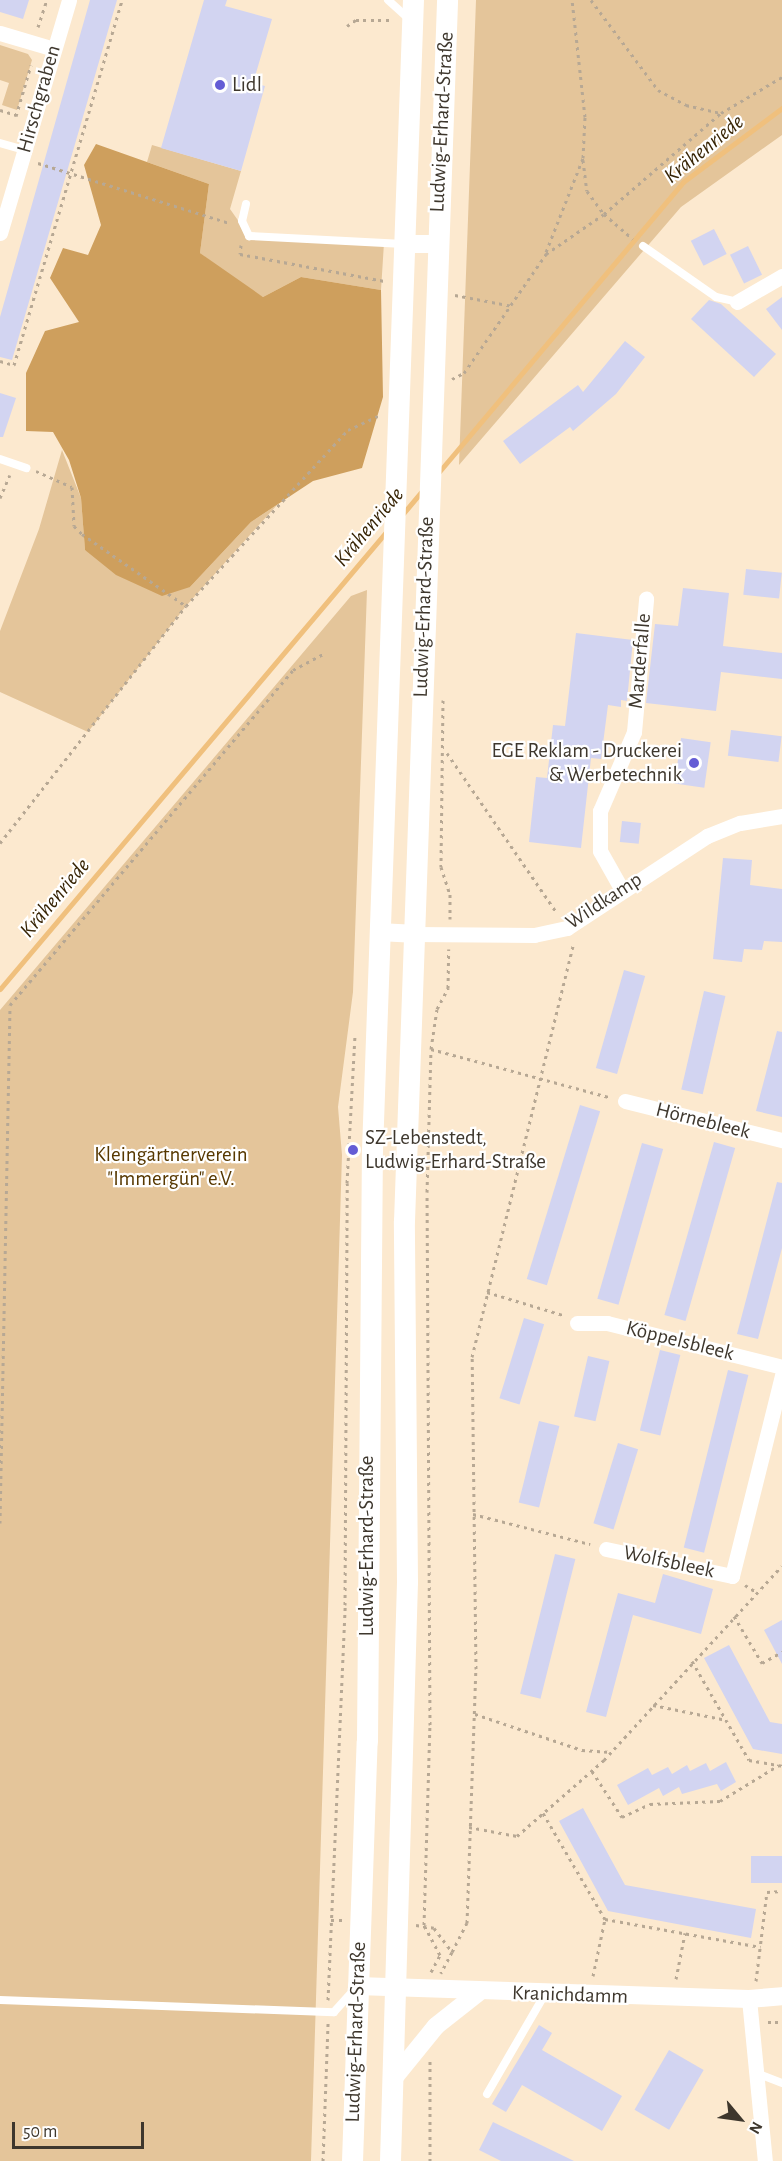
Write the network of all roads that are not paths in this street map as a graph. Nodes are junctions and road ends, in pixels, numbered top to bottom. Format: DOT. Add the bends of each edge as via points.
graph roads {
  1 [pos="69,0"];
  2 [pos="387,0"];
  3 [pos="447,0"];
  4 [pos="407,14"];
  5 [pos="0,33"];
  6 [pos="54,49"];
  7 [pos="4,144"];
  8 [pos="29,156"];
  9 [pos="246,204"];
  10 [pos="0,233"];
  11 [pos="404,244"];
  12 [pos="436,244"];
  13 [pos="644,246"];
  14 [pos="782,276"];
  15 [pos="737,302"];
  16 [pos="0,459"];
  17 [pos="26,468"];
  18 [pos="646,599"];
  19 [pos="782,816"];
  20 [pos="622,890"];
  21 [pos="379,932"];
  22 [pos="412,934"];
  23 [pos="625,1101"];
  24 [pos="782,1140"];
  25 [pos="577,1323"];
  26 [pos="782,1366"];
  27 [pos="782,1375"];
  28 [pos="606,1549"];
  29 [pos="357,1986"];
  30 [pos="395,1986"];
  31 [pos="479,1992"];
  32 [pos="544,1994"];
  33 [pos="782,1996"];
  34 [pos="749,1999"];
  35 [pos="0,2000"];
  36 [pos="754,2073"];
  37 [pos="393,2079"];
  38 [pos="782,2083"];
  39 [pos="487,2094"];
  40 [pos="352,2161"];
  41 [pos="390,2161"];
  42 [pos="765,2161"];
  1 -- 6 [label="street, Hirschgraben"];
  2 -- 4 [label="lane"];
  3 -- 12 [label="main road, Ludwig-Erhard-Straße"];
  4 -- 11 [label="main road, Ludwig-Erhard-Straße"];
  5 -- 6 [label="street"];
  6 -- 8 [label="street, Hirschgraben"];
  7 -- 8 [label="lane"];
  8 -- 10 [label="street, Hirschgraben"];
  9 -- 11 [label="lane" via="243,230 249,236"];
  11 -- 12 [label="street"];
  11 -- 21 [label="main road, Ludwig-Erhard-Straße"];
  12 -- 22 [label="main road, Ludwig-Erhard-Straße"];
  13 -- 15 [label="lane" via="716,297"];
  14 -- 15 [label="street"];
  16 -- 17 [label="lane"];
  18 -- 20 [label="street, Marderfalle" via="634,732 600,812 600,851"];
  19 -- 20 [label="street, Wildkamp" via="740,823 706,836"];
  20 -- 22 [label="street, Wildkamp" via="567,928 534,935"];
  21 -- 22 [label="street"];
  21 -- 29 [label="main road, Ludwig-Erhard-Straße" via="368,1346 367,1741"];
  22 -- 30 [label="main road, Ludwig-Erhard-Straße" via="404,1221 407,1594"];
  23 -- 24 [label="street, Hörnebleek"];
  25 -- 26 [label="street, Köppelsbleek" via="608,1323"];
  27 -- 28 [label="street, Wolfsbleek" via="732,1576"];
  29 -- 30 [label="street, Kranichdamm"];
  29 -- 35 [label="lane" via="334,2012"];
  29 -- 40 [label="main road, Ludwig-Erhard-Straße"];
  30 -- 31 [label="street, Kranichdamm"];
  30 -- 37 [label="main road, Ludwig-Erhard-Straße"];
  31 -- 32 [label="street, Kranichdamm"];
  31 -- 37 [label="street" via="429,2032"];
  32 -- 34 [label="street, Kranichdamm"];
  32 -- 39 [label="lane"];
  33 -- 34 [label="street, Kranichdamm"];
  34 -- 36 [label="street"];
  36 -- 38 [label="lane"];
  36 -- 42 [label="street"];
  37 -- 41 [label="main road, Ludwig-Erhard-Straße"];
}
